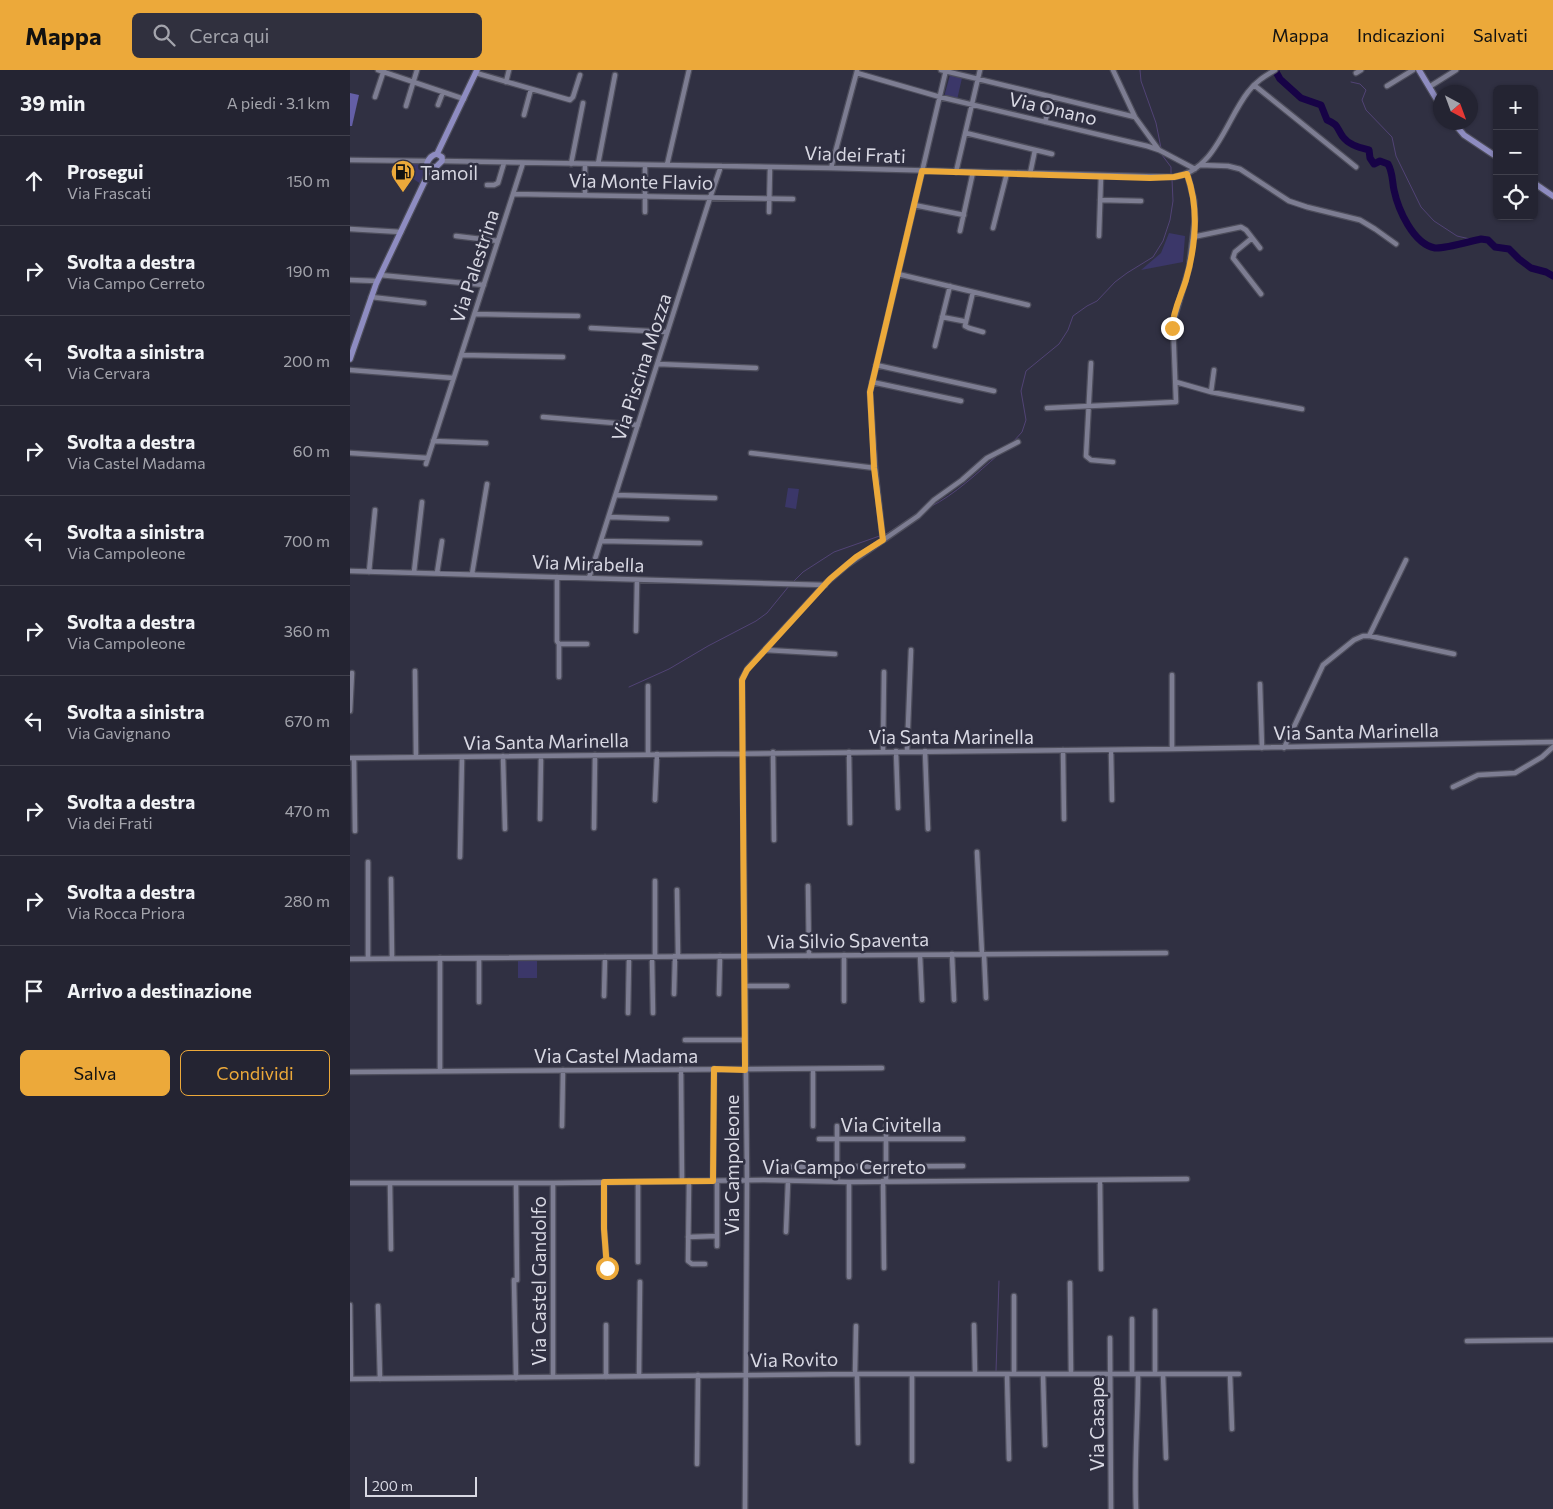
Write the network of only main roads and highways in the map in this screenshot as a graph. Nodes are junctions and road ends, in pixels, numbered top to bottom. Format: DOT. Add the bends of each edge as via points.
graph roads {
  1 [pos="1419,70"];
  2 [pos="477,72"];
  3 [pos="1433,94"];
  4 [pos="1459,130"];
  5 [pos="438,154"];
  6 [pos="1493,154"];
  7 [pos="431,168"];
  8 [pos="1538,186"];
  9 [pos="1553,196"];
  10 [pos="350,359"];
  1 -- 3 [label="main road"];
  2 -- 5 [label="main road"];
  4 -- 6 [label="main road"];
  5 -- 7 [label="main road" via="427,162"];
  5 -- 7 [label="main road" via="442,161"];
  7 -- 10 [label="main road" via="378,278"];
  8 -- 9 [label="main road"];
}
